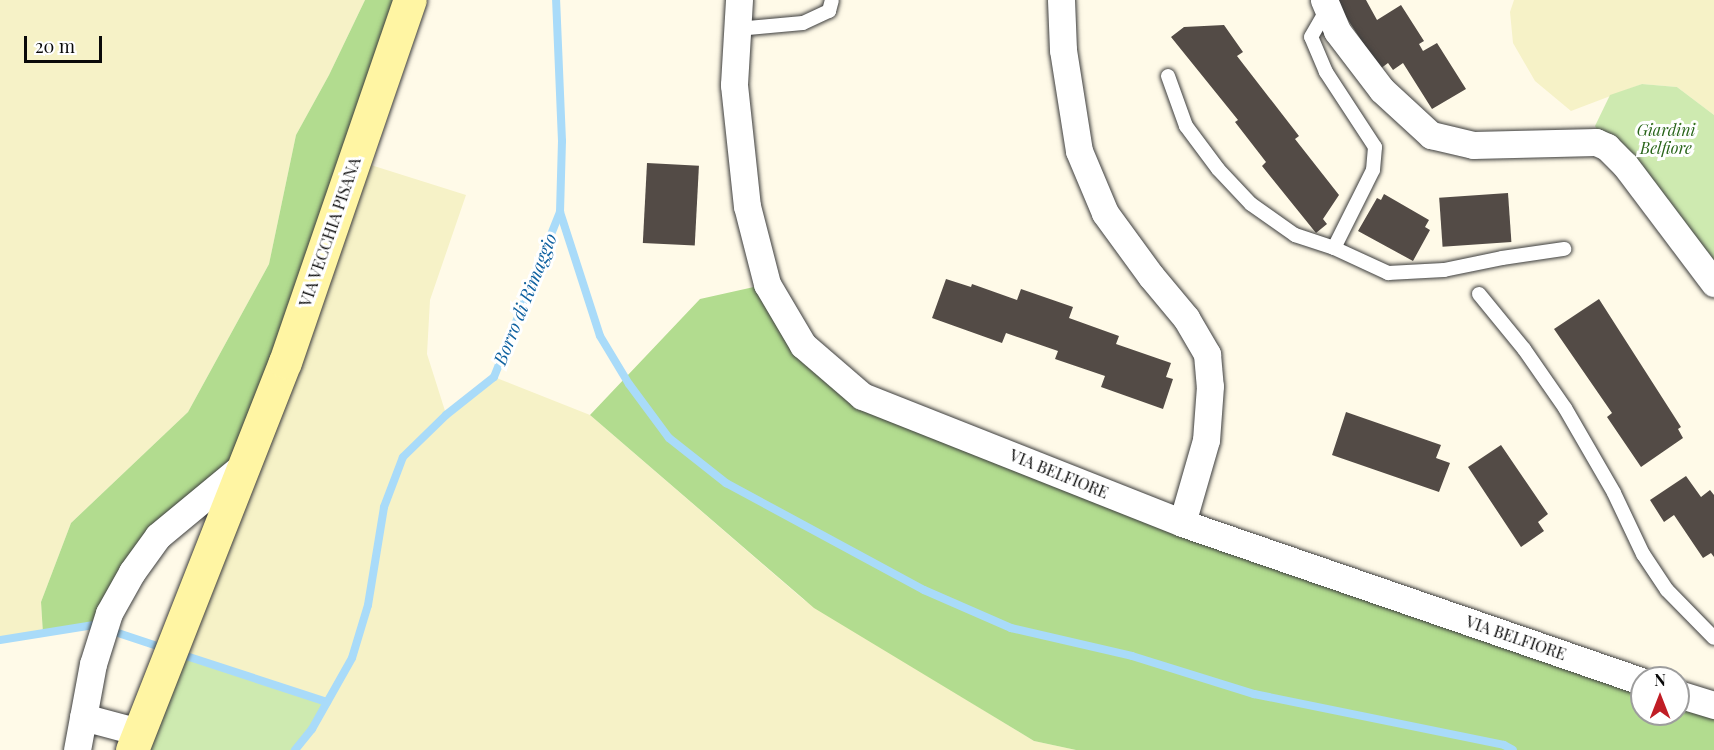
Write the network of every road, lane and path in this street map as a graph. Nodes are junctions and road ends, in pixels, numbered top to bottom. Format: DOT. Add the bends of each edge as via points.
graph roads {
  1 [pos="410,0"];
  2 [pos="739,0"];
  3 [pos="832,0"];
  4 [pos="1061,0"];
  5 [pos="1326,4"];
  6 [pos="737,29"];
  7 [pos="1168,76"];
  8 [pos="1334,248"];
  9 [pos="1564,249"];
  10 [pos="1714,284"];
  11 [pos="1479,294"];
  12 [pos="246,463"];
  13 [pos="1182,523"];
  14 [pos="1714,638"];
  15 [pos="1630,677"];
  16 [pos="1690,698"];
  17 [pos="1714,705"];
  18 [pos="83,717"];
  19 [pos="135,741"];
  20 [pos="77,750"];
  1 -- 12 [label="main road, VIA VECCHIA PISANA" via="285,362"];
  2 -- 6 [label="street, VIA BELFIORE"];
  3 -- 6 [label="lane" via="829,10 803,23"];
  4 -- 13 [label="street" via="1063,50 1079,151 1105,213 1186,318 1207,354 1210,386 1206,440"];
  5 -- 8 [label="lane" via="1311,37 1326,72 1375,147 1373,170"];
  5 -- 10 [label="street" via="1337,31 1382,90 1431,135 1473,145 1596,142 1607,147 1625,165"];
  6 -- 13 [label="street, VIA BELFIORE" via="734,85 747,206 767,284 803,345 862,396"];
  7 -- 8 [label="lane" via="1186,126 1251,204 1295,235"];
  8 -- 9 [label="lane" via="1388,273 1444,270"];
  11 -- 14 [label="lane" via="1524,349 1564,408 1614,493 1643,554 1667,590"];
  12 -- 18 [label="street, VIA VECCHIA PISANA" via="158,536 132,572 109,613 93,664"];
  12 -- 19 [label="main road, VIA VECCHIA PISANA"];
  13 -- 15 [label="street, VIA BELFIORE"];
  16 -- 17 [label="street"];
  18 -- 19 [label="street, VIA VECCHIA PISANA"];
  18 -- 20 [label="street, VIA VECCHIA PISANA"];
}
